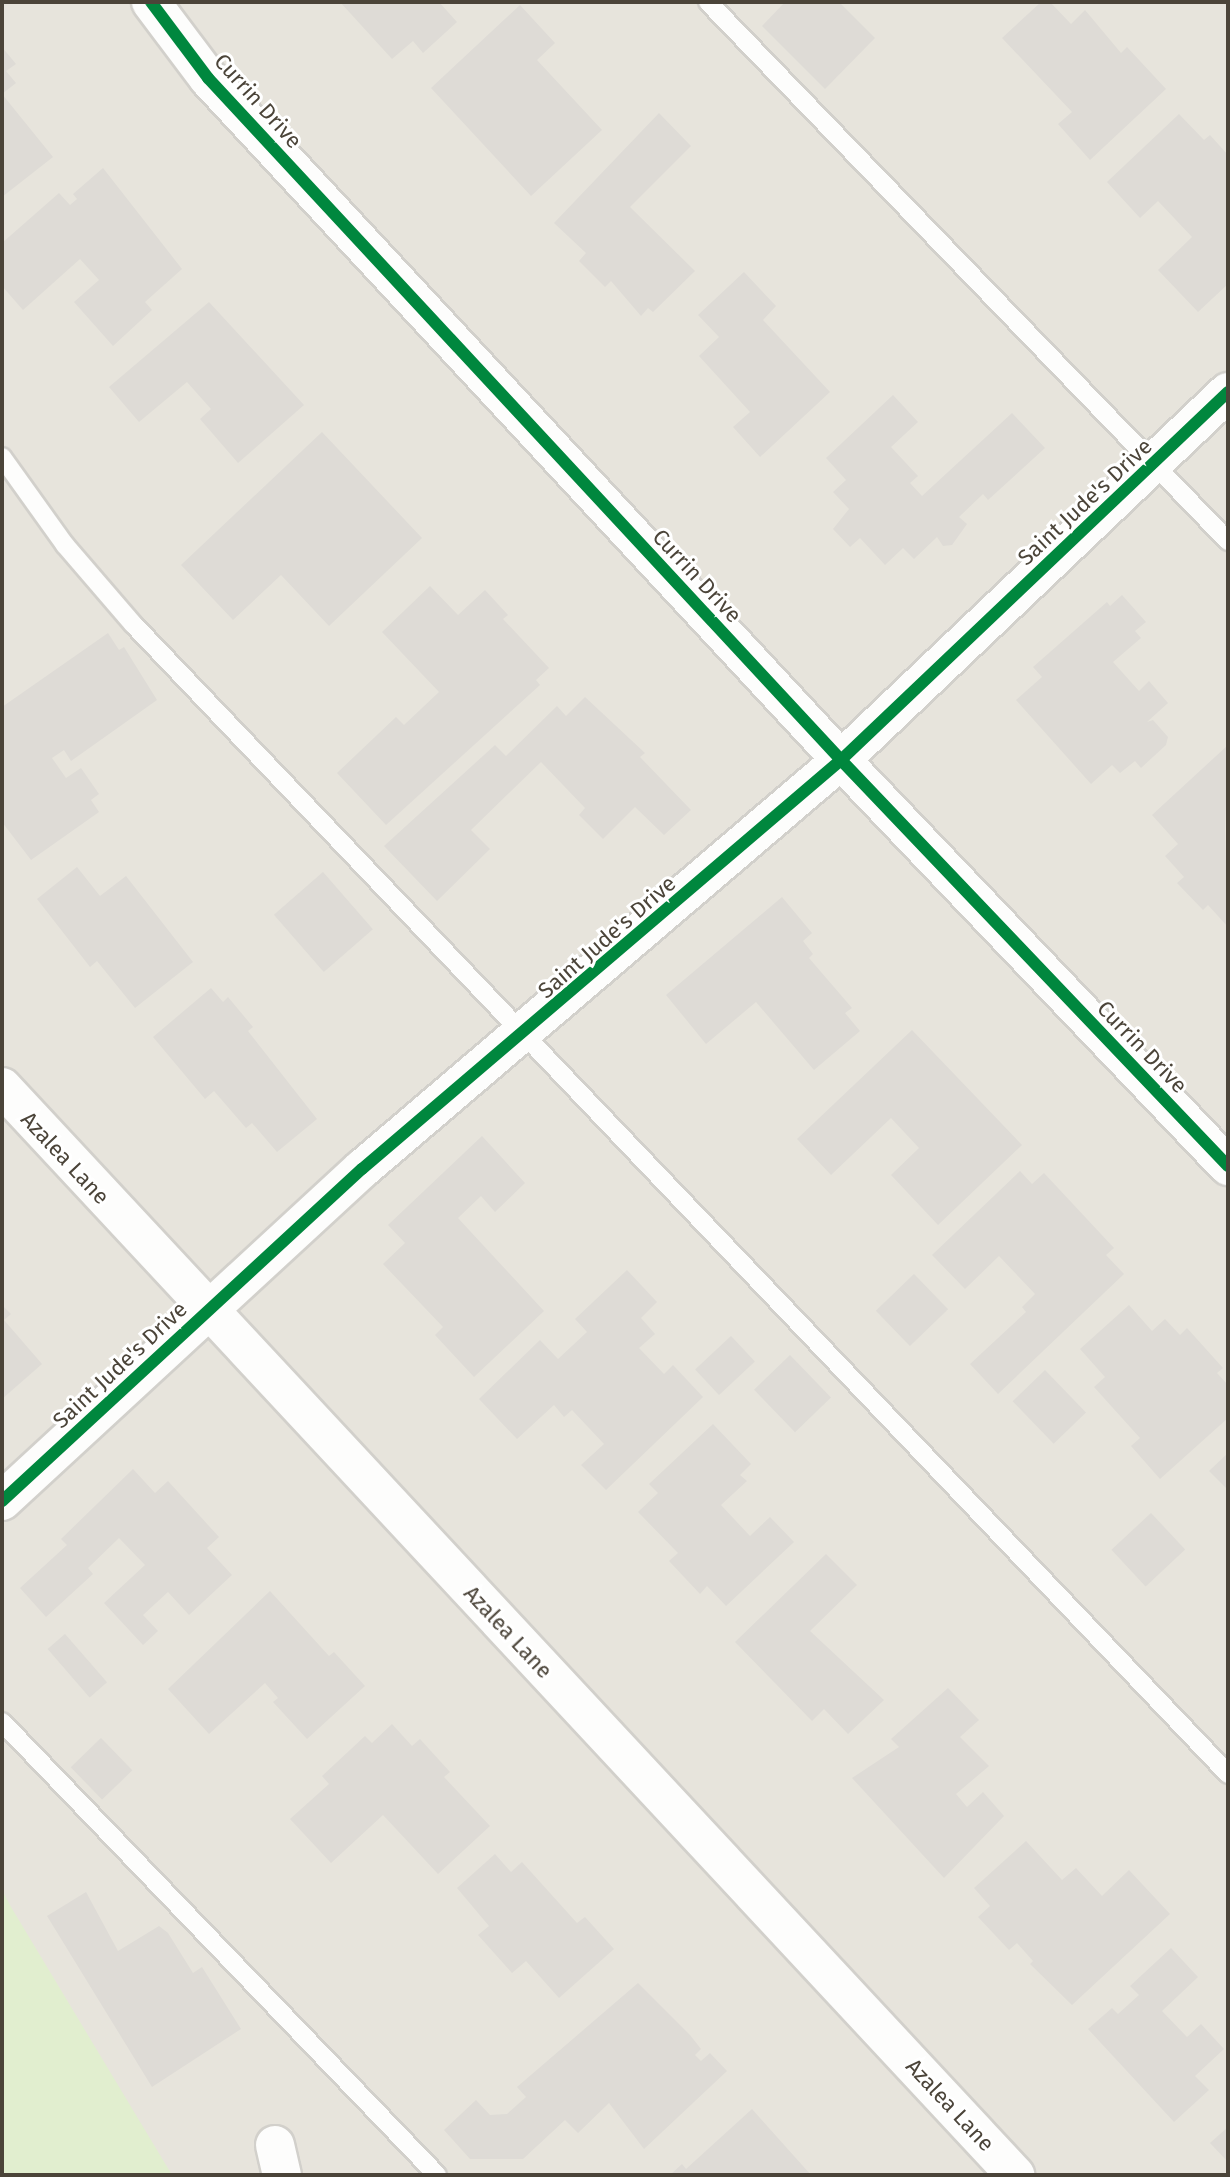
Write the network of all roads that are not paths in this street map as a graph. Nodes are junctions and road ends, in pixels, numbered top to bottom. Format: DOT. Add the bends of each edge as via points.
graph roads {
  1 [pos="151,2"];
  2 [pos="708,2"];
  3 [pos="1228,392"];
  4 [pos="2,457"];
  5 [pos="1155,464"];
  6 [pos="1228,541"];
  7 [pos="841,760"];
  8 [pos="523,1035"];
  9 [pos="2,1087"];
  10 [pos="1228,1166"];
  11 [pos="208,1311"];
  12 [pos="2,1501"];
  13 [pos="2,1722"];
  14 [pos="1228,1774"];
  15 [pos="437,2175"];
  16 [pos="1015,2175"];
  1 -- 7 [label="street, Currin Drive" via="208,78"];
  2 -- 5 [label="lane"];
  3 -- 5 [label="street, Saint Jude's Drive"];
  4 -- 8 [label="lane" via="65,545 133,624"];
  5 -- 6 [label="lane"];
  5 -- 7 [label="street, Saint Jude's Drive"];
  7 -- 8 [label="street, Saint Jude's Drive"];
  7 -- 10 [label="street, Currin Drive"];
  8 -- 11 [label="street, Saint Jude's Drive" via="362,1169"];
  8 -- 14 [label="lane"];
  9 -- 11 [label="street, Azalea Lane"];
  11 -- 12 [label="street, Saint Jude's Drive"];
  11 -- 16 [label="street, Azalea Lane"];
  13 -- 15 [label="lane"];
}
